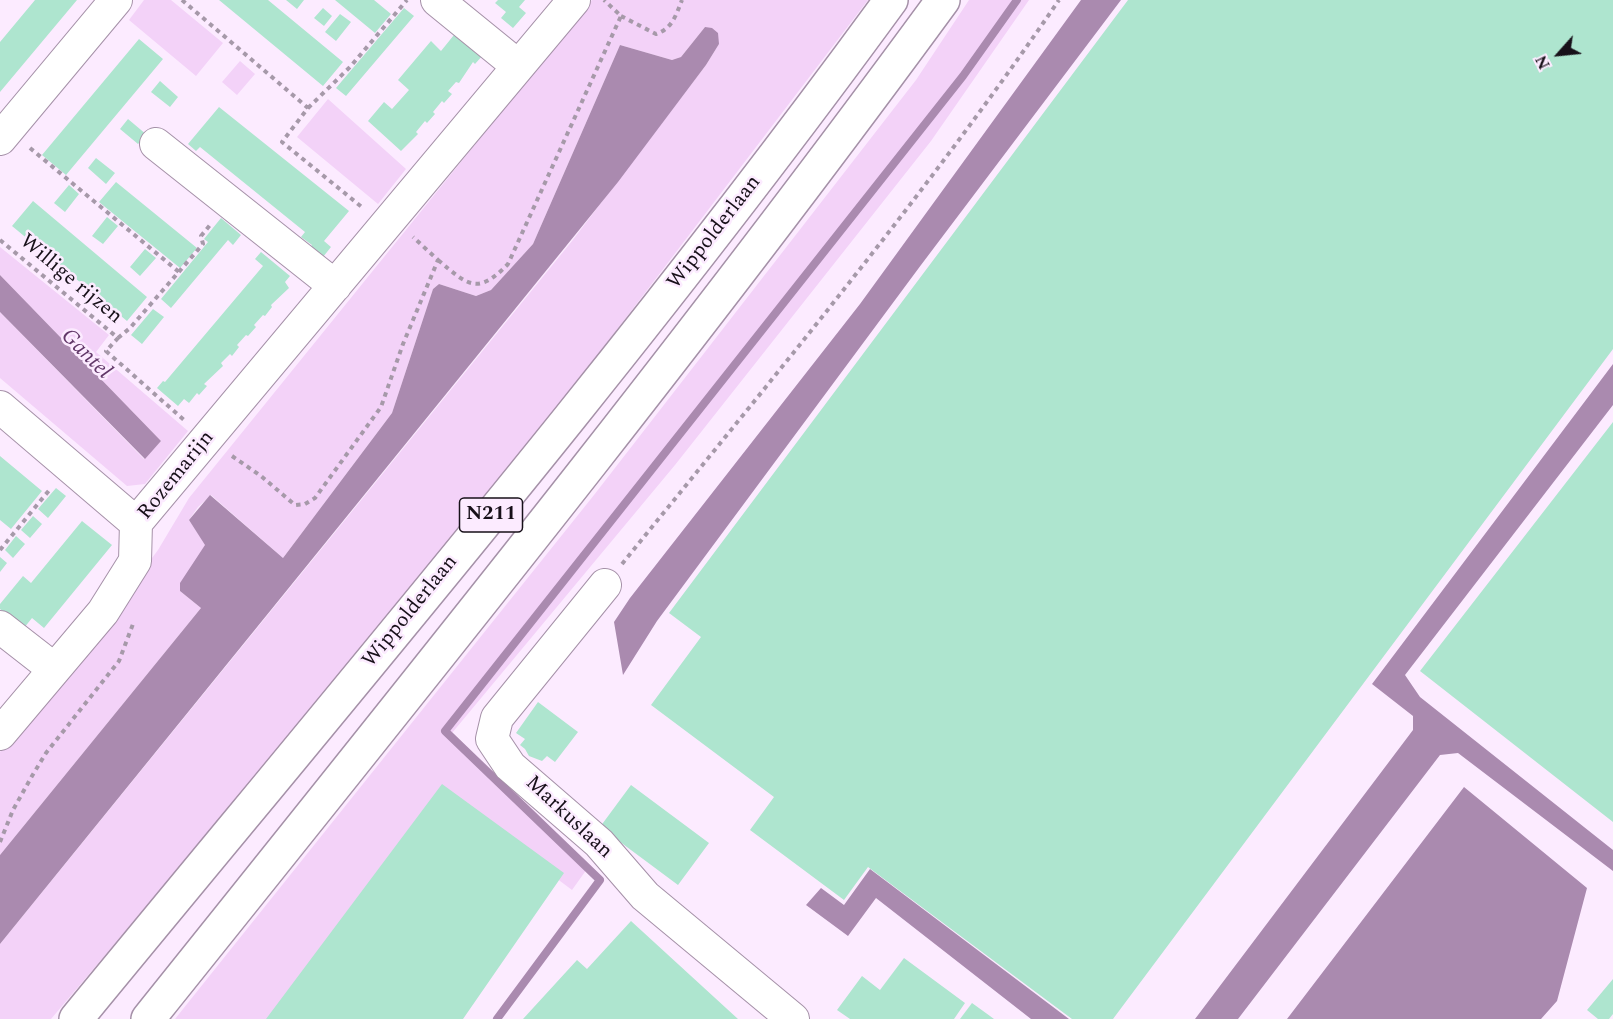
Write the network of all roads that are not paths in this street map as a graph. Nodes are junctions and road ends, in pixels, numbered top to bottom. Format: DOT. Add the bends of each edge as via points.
graph roads {
  1 [pos="116,0"];
  2 [pos="437,0"];
  3 [pos="574,0"];
  4 [pos="891,0"];
  5 [pos="943,0"];
  6 [pos="518,66"];
  7 [pos="4,135"];
  8 [pos="156,144"];
  9 [pos="335,286"];
  10 [pos="0,407"];
  11 [pos="136,523"];
  12 [pos="605,585"];
  13 [pos="0,627"];
  14 [pos="54,669"];
  15 [pos="0,734"];
  16 [pos="76,1019"];
  17 [pos="147,1019"];
  18 [pos="793,1019"];
  1 -- 7 [label="street"];
  2 -- 6 [label="street"];
  3 -- 6 [label="street, Rozemarijn"];
  4 -- 16 [label="main road, Wippolderlaan / N211" via="794,133 536,460"];
  5 -- 17 [label="main road, Wippolderlaan / N211" via="763,241"];
  6 -- 9 [label="street, Rozemarijn"];
  8 -- 9 [label="street"];
  9 -- 11 [label="street, Rozemarijn" via="215,446"];
  10 -- 11 [label="street"];
  11 -- 14 [label="street, Rozemarijn" via="135,561 103,612"];
  12 -- 18 [label="street, Markuslaan" via="497,718 492,739 510,766 599,843 645,896"];
  13 -- 14 [label="street"];
  14 -- 15 [label="street, Rozemarijn"];
}
